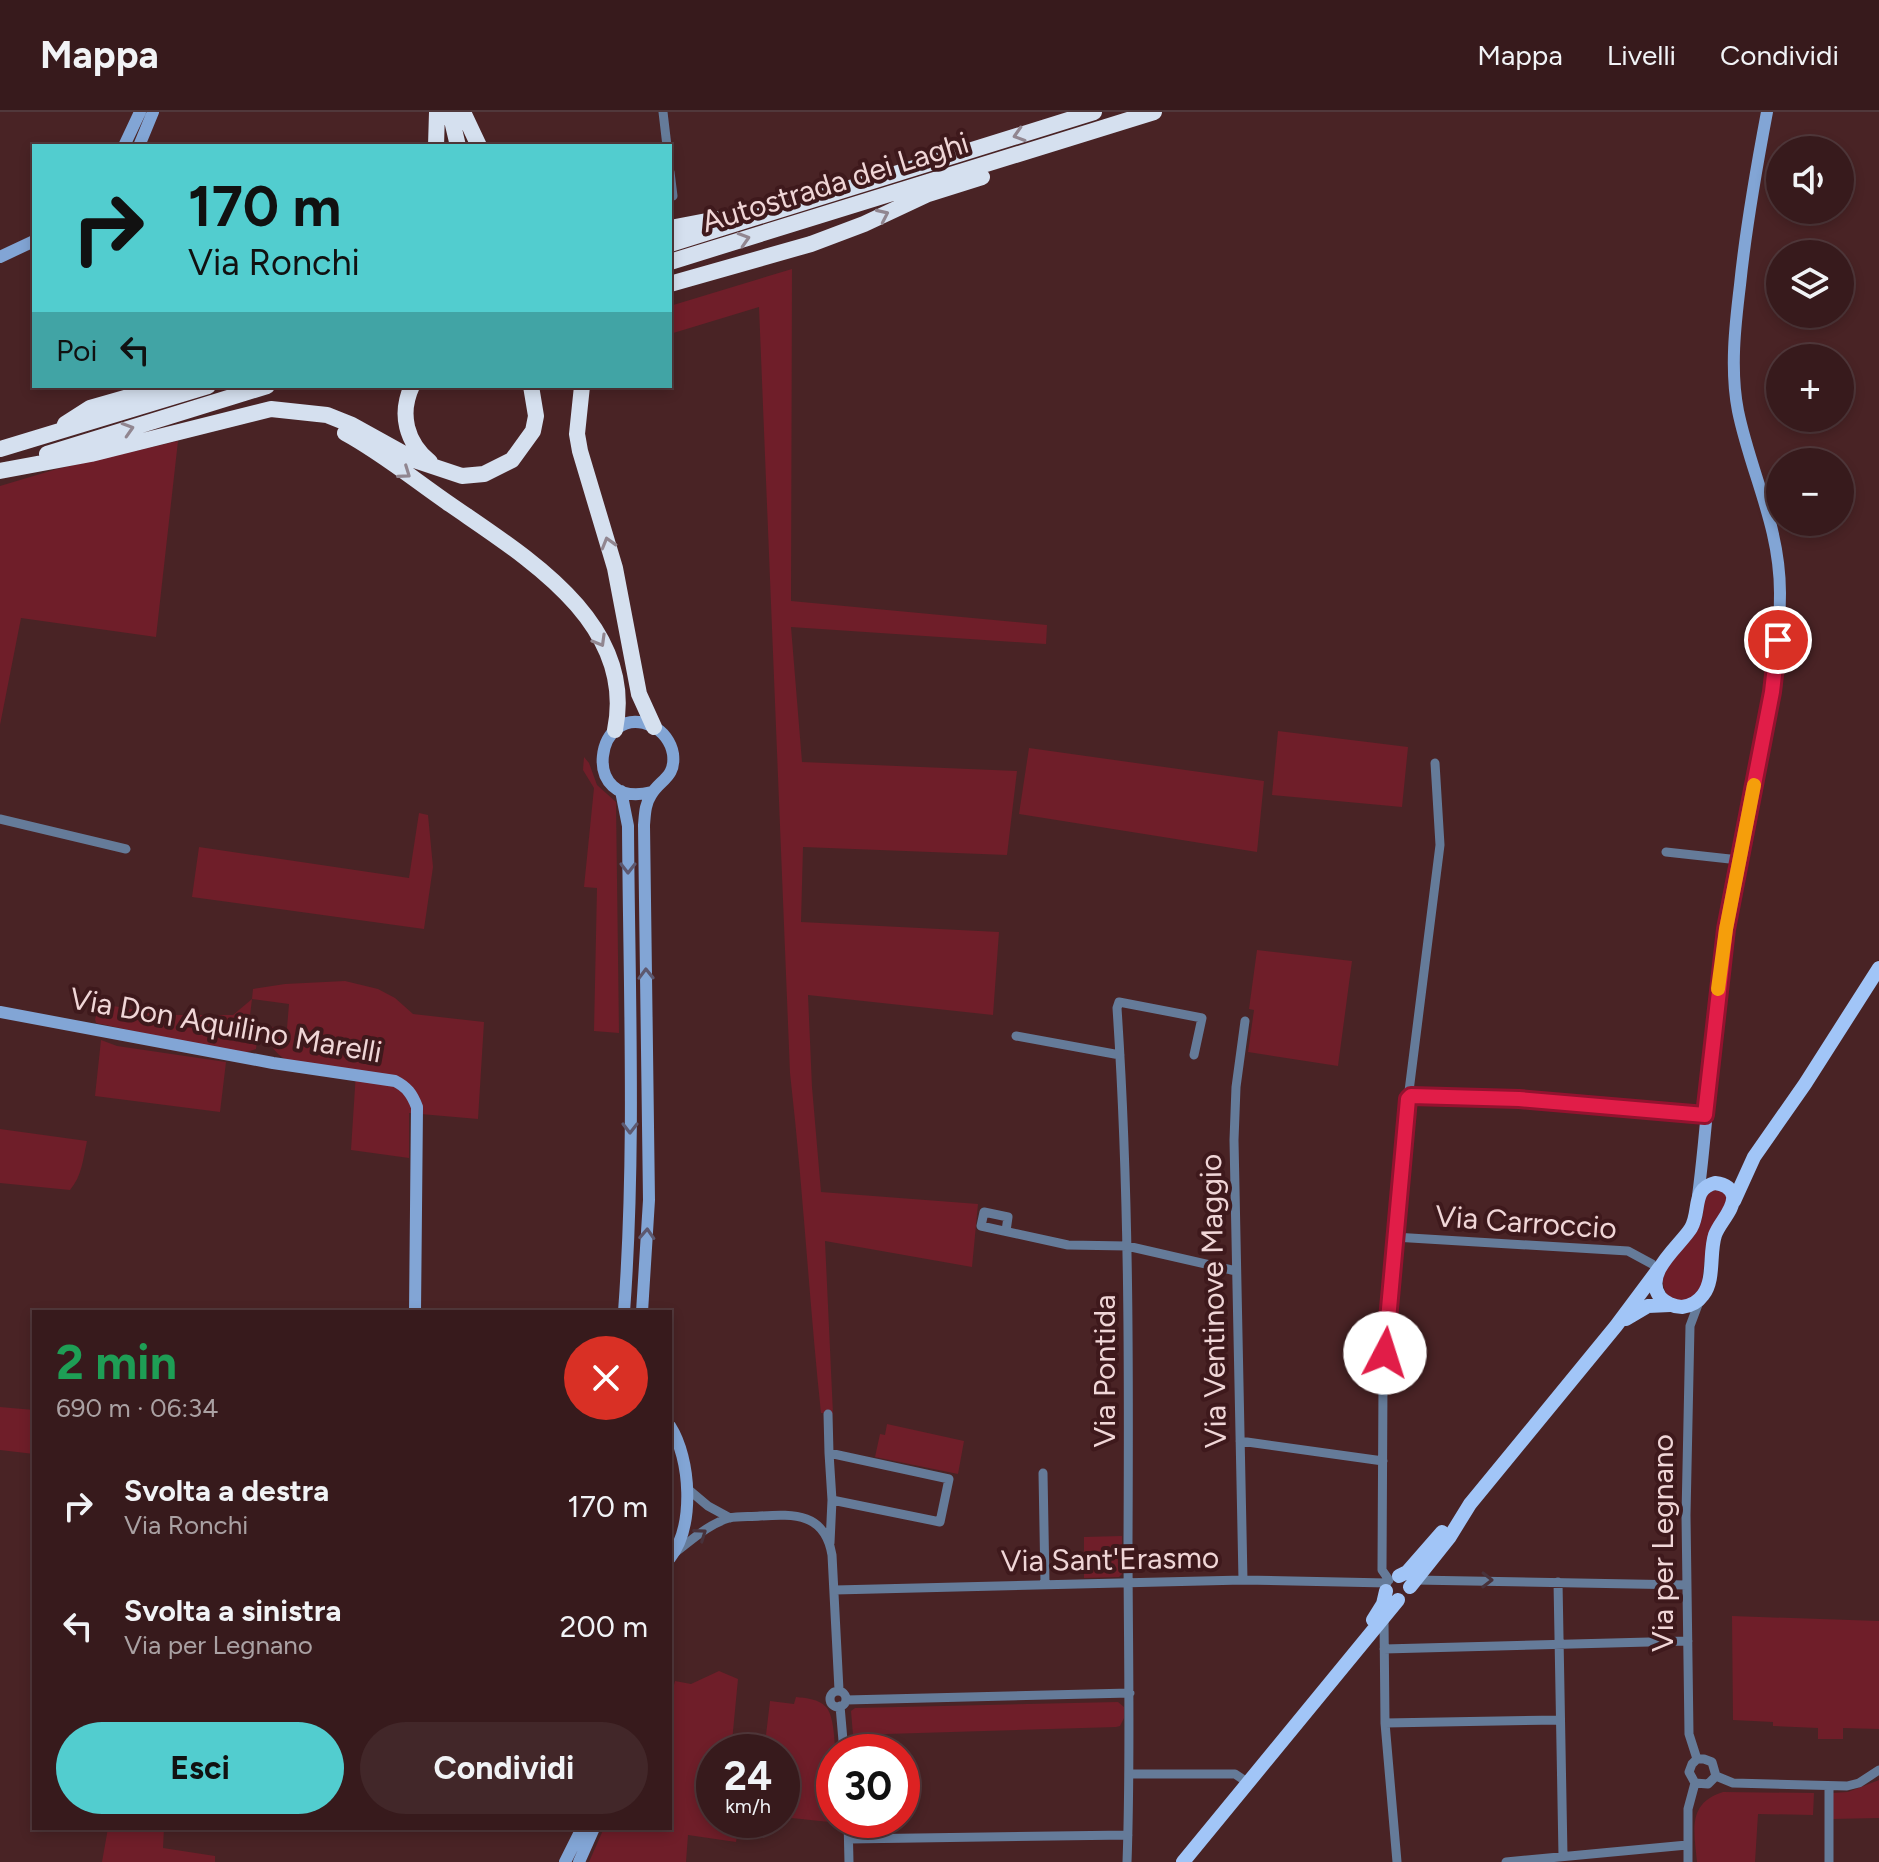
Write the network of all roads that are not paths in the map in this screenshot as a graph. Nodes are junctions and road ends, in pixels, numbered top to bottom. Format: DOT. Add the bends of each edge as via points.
graph roads {
  1 [pos="140,112"];
  2 [pos="153,112"];
  3 [pos="437,112"];
  4 [pos="450,112"];
  5 [pos="463,112"];
  6 [pos="663,112"];
  7 [pos="1094,112"];
  8 [pos="1154,112"];
  9 [pos="1767,112"];
  10 [pos="1095,130"];
  11 [pos="125,144"];
  12 [pos="140,144"];
  13 [pos="436,144"];
  14 [pos="458,144"];
  15 [pos="478,144"];
  16 [pos="667,144"];
  17 [pos="672,188"];
  18 [pos="673,196"];
  19 [pos="785,206"];
  20 [pos="672,228"];
  21 [pos="32,242"];
  22 [pos="672,243"];
  23 [pos="32,252"];
  24 [pos="0,257"];
  25 [pos="672,261"];
  26 [pos="754,261"];
  27 [pos="0,264"];
  28 [pos="672,283"];
  29 [pos="672,290"];
  30 [pos="160,388"];
  31 [pos="201,388"];
  32 [pos="261,388"];
  33 [pos="411,388"];
  34 [pos="531,388"];
  35 [pos="582,388"];
  36 [pos="231,419"];
  37 [pos="50,434"];
  38 [pos="0,449"];
  39 [pos="0,470"];
  40 [pos="445,471"];
  41 [pos="654,727"];
  42 [pos="615,730"];
  43 [pos="1435,763"];
  44 [pos="621,791"];
  45 [pos="652,792"];
  46 [pos="0,819"];
  47 [pos="126,849"];
  48 [pos="1666,852"];
  49 [pos="1739,860"];
  50 [pos="1879,968"];
  51 [pos="0,1012"];
  52 [pos="1245,1021"];
  53 [pos="1016,1036"];
  54 [pos="1120,1055"];
  55 [pos="1194,1055"];
  56 [pos="1408,1099"];
  57 [pos="1705,1115"];
  58 [pos="1754,1157"];
  59 [pos="1703,1160"];
  60 [pos="1718,1183"];
  61 [pos="1698,1196"];
  62 [pos="1734,1201"];
  63 [pos="1006,1231"];
  64 [pos="1394,1237"];
  65 [pos="1127,1246"];
  66 [pos="1656,1266"];
  67 [pos="1236,1271"];
  68 [pos="1702,1297"];
  69 [pos="1674,1306"];
  70 [pos="415,1310"];
  71 [pos="624,1310"];
  72 [pos="642,1310"];
  73 [pos="1616,1326"];
  74 [pos="1690,1326"];
  75 [pos="828,1414"];
  76 [pos="672,1430"];
  77 [pos="1240,1441"];
  78 [pos="829,1453"];
  79 [pos="1383,1461"];
  80 [pos="1043,1473"];
  81 [pos="689,1487"];
  82 [pos="832,1500"];
  83 [pos="730,1518"];
  84 [pos="830,1543"];
  85 [pos="672,1556"];
  86 [pos="1243,1580"];
  87 [pos="1558,1582"];
  88 [pos="1398,1583"];
  89 [pos="1045,1584"];
  90 [pos="1128,1584"];
  91 [pos="1687,1585"];
  92 [pos="835,1590"];
  93 [pos="1384,1619"];
  94 [pos="1688,1641"];
  95 [pos="1559,1645"];
  96 [pos="1384,1649"];
  97 [pos="1130,1693"];
  98 [pos="843,1703"];
  99 [pos="1560,1720"];
  100 [pos="1385,1723"];
  101 [pos="1291,1728"];
  102 [pos="844,1734"];
  103 [pos="1697,1759"];
  104 [pos="1879,1770"];
  105 [pos="1129,1774"];
  106 [pos="1716,1776"];
  107 [pos="1247,1782"];
  108 [pos="1695,1783"];
  109 [pos="1829,1786"];
  110 [pos="581,1830"];
  111 [pos="593,1830"];
  112 [pos="1128,1835"];
  113 [pos="849,1839"];
  114 [pos="1687,1845"];
  115 [pos="1628,1850"];
  116 [pos="1563,1856"];
  117 [pos="565,1862"];
  118 [pos="579,1862"];
  119 [pos="849,1862"];
  120 [pos="1127,1862"];
  121 [pos="1183,1862"];
  122 [pos="1397,1862"];
  123 [pos="1506,1862"];
  124 [pos="1628,1862"];
  125 [pos="1688,1862"];
  126 [pos="1829,1862"];
  1 -- 11 [label="street"];
  2 -- 12 [label="street"];
  3 -- 13 [label="highway"];
  4 -- 14 [label="highway"];
  5 -- 15 [label="highway"];
  6 -- 16 [label="street"];
  7 -- 19 [label="highway, Autostrada dei Laghi, one-way"];
  8 -- 10 [label="highway, Autostrada dei Laghi"];
  9 -- 49 [label="street" via="1749,203 1734,366 1738,412 1775,537 1780,616 1772,692"];
  25 -- 10 [label="highway, Autostrada dei Laghi, one-way"];
  26 -- 10 [label="highway, one-way" via="864,224"];
  17 -- 18 [label="street"];
  19 -- 20 [label="highway"];
  19 -- 22 [label="highway, Autostrada dei Laghi"];
  21 -- 24 [label="street"];
  23 -- 27 [label="street"];
  26 -- 28 [label="highway"];
  26 -- 29 [label="highway"];
  30 -- 37 [label="highway" via="90,408"];
  31 -- 37 [label="highway"];
  39 -- 32 [label="highway, one-way"];
  33 -- 40 [label="highway" via="404,416 407,431 419,452"];
  34 -- 40 [label="highway" via="533,431 512,460 484,474"];
  41 -- 35 [label="highway, one-way" via="639,694 615,568 580,451"];
  36 -- 39 [label="highway"];
  36 -- 40 [label="highway" via="271,409 327,415"];
  36 -- 42 [label="highway, one-way" via="275,415 338,429 539,567 568,593 604,647 618,687"];
  37 -- 38 [label="highway"];
  41 -- 42 [label="street" via="634,723"];
  41 -- 45 [label="street" via="669,742 673,765"];
  42 -- 44 [label="street" via="601,762 611,784"];
  43 -- 56 [label="street" via="1440,845"];
  44 -- 45 [label="street"];
  44 -- 71 [label="street, one-way" via="628,826 631,1221"];
  72 -- 45 [label="street, one-way" via="649,1200 644,825"];
  46 -- 47 [label="street"];
  48 -- 49 [label="street"];
  49 -- 57 [label="street"];
  50 -- 58 [label="main road"];
  51 -- 70 [label="street, Via Don Aquilino Marelli" via="402,1084 417,1107"];
  52 -- 67 [label="street, Via Ventinove Maggio" via="1234,1112"];
  53 -- 54 [label="street"];
  54 -- 55 [label="street, Via Pontida" via="1119,1002 1202,1018"];
  54 -- 65 [label="street, Via Pontida"];
  56 -- 57 [label="street" via="1416,1094 1519,1099"];
  56 -- 64 [label="street"];
  57 -- 59 [label="street"];
  58 -- 60 [label="main road"];
  58 -- 62 [label="main road"];
  59 -- 60 [label="street" via="1706,1176"];
  59 -- 61 [label="street"];
  60 -- 61 [label="main road"];
  60 -- 62 [label="main road" via="1732,1192"];
  61 -- 66 [label="main road" via="1695,1220"];
  62 -- 68 [label="main road" via="1714,1238 1709,1283"];
  63 -- 65 [label="street" via="1068,1245"];
  64 -- 66 [label="street, Via Carroccio" via="1628,1251"];
  64 -- 79 [label="street"];
  65 -- 67 [label="street"];
  65 -- 90 [label="street, Via Pontida"];
  66 -- 69 [label="main road" via="1658,1292"];
  66 -- 73 [label="main road"];
  67 -- 77 [label="street, Via Ventinove Maggio"];
  68 -- 69 [label="main road" via="1686,1307"];
  68 -- 74 [label="street, Via per Legnano"];
  69 -- 73 [label="main road" via="1639,1309"];
  69 -- 74 [label="street" via="1685,1311"];
  73 -- 88 [label="main road"];
  74 -- 91 [label="street, Via per Legnano"];
  75 -- 78 [label="street"];
  76 -- 81 [label="street"];
  77 -- 79 [label="street"];
  77 -- 86 [label="street, Via Ventinove Maggio"];
  78 -- 82 [label="street"];
  78 -- 82 [label="street" via="949,1479 940,1522"];
  79 -- 88 [label="street" via="1382,1570"];
  80 -- 89 [label="street"];
  81 -- 83 [label="street"];
  81 -- 85 [label="street"];
  82 -- 84 [label="street"];
  83 -- 84 [label="street" via="796,1515 820,1526"];
  85 -- 83 [label="street, one-way" via="707,1528"];
  84 -- 92 [label="street"];
  86 -- 88 [label="street, Via Sant'Erasmo"];
  86 -- 90 [label="street, Via Sant'Erasmo"];
  88 -- 87 [label="street, Via Sant'Erasmo, one-way"];
  87 -- 91 [label="street, Via Sant'Erasmo"];
  87 -- 95 [label="street"];
  88 -- 93 [label="main road" via="1406,1597"];
  88 -- 101 [label="main road"];
  89 -- 90 [label="street, Via Sant'Erasmo"];
  89 -- 92 [label="street, Via Sant'Erasmo"];
  90 -- 97 [label="street, Via Pontida"];
  91 -- 94 [label="street, Via per Legnano"];
  92 -- 98 [label="street" via="839,1690 830,1700 835,1706"];
  93 -- 96 [label="street"];
  93 -- 101 [label="main road"];
  94 -- 95 [label="street"];
  94 -- 103 [label="street, Via per Legnano" via="1689,1734"];
  95 -- 96 [label="street"];
  95 -- 99 [label="street"];
  96 -- 100 [label="street"];
  97 -- 98 [label="street"];
  97 -- 105 [label="street, Via Pontida"];
  98 -- 102 [label="street"];
  99 -- 100 [label="street"];
  99 -- 116 [label="street"];
  100 -- 122 [label="street"];
  101 -- 107 [label="main road"];
  103 -- 106 [label="street" via="1712,1762"];
  103 -- 108 [label="street" via="1689,1772"];
  104 -- 109 [label="street" via="1859,1783"];
  105 -- 107 [label="street" via="1235,1774"];
  105 -- 112 [label="street, Via Pontida"];
  106 -- 108 [label="street" via="1708,1784"];
  106 -- 109 [label="street" via="1733,1783"];
  107 -- 121 [label="main road"];
  108 -- 114 [label="street"];
  109 -- 126 [label="street"];
  110 -- 117 [label="street"];
  111 -- 118 [label="street"];
  112 -- 113 [label="street"];
  112 -- 120 [label="street, Via Pontida"];
  113 -- 119 [label="street"];
  114 -- 115 [label="street"];
  114 -- 125 [label="street"];
  115 -- 116 [label="street"];
  115 -- 124 [label="street"];
  116 -- 123 [label="street"];
}
